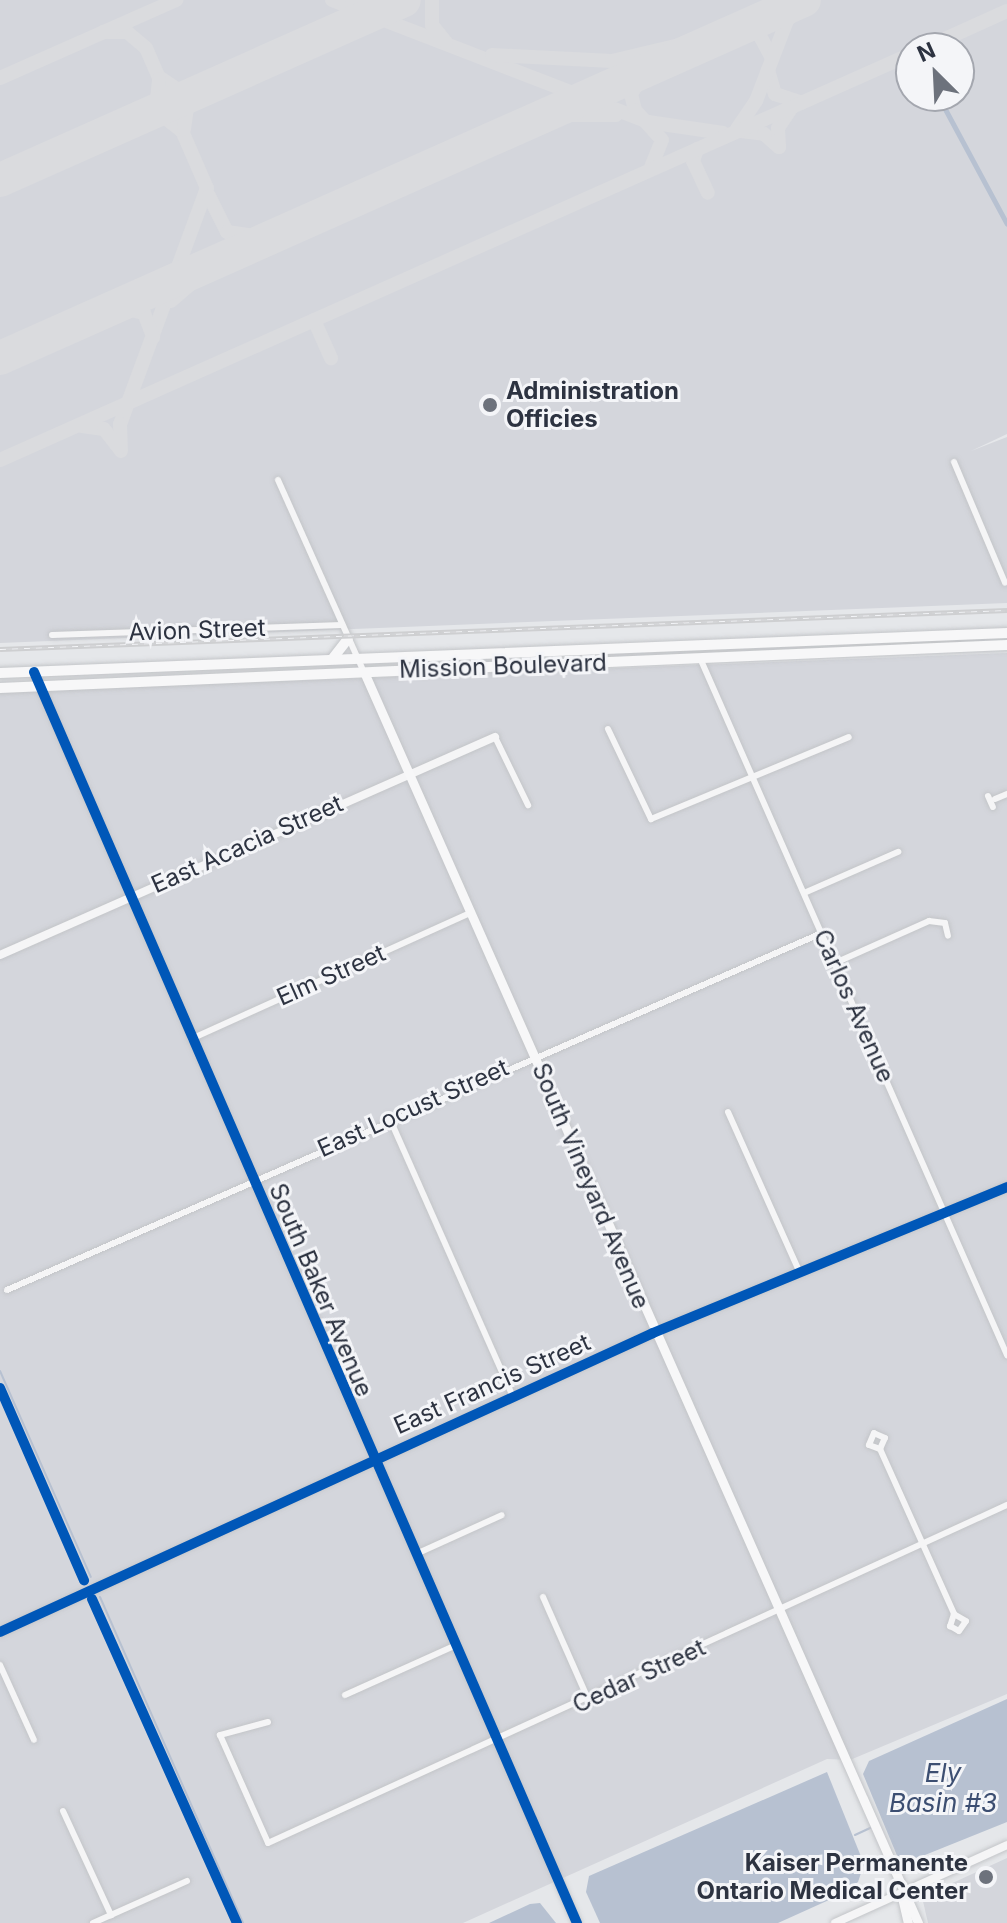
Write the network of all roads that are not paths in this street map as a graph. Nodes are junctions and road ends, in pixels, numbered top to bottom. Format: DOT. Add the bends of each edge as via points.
graph roads {
  1 [pos="954,462"];
  2 [pos="278,480"];
  3 [pos="1005,583"];
  4 [pos="342,625"];
  5 [pos="1007,633"];
  6 [pos="52,635"];
  7 [pos="348,639"];
  8 [pos="1007,645"];
  9 [pos="357,658"];
  10 [pos="700,658"];
  11 [pos="332,659"];
  12 [pos="34,672"];
  13 [pos="364,672"];
  14 [pos="0,673"];
  15 [pos="34,686"];
  16 [pos="0,688"];
  17 [pos="608,729"];
  18 [pos="495,737"];
  19 [pos="849,737"];
  20 [pos="410,771"];
  21 [pos="753,776"];
  22 [pos="1007,794"];
  23 [pos="992,801"];
  24 [pos="528,805"];
  25 [pos="898,852"];
  26 [pos="804,893"];
  27 [pos="127,898"];
  28 [pos="472,912"];
  29 [pos="822,933"];
  30 [pos="948,936"];
  31 [pos="0,955"];
  32 [pos="835,963"];
  33 [pos="191,1039"];
  34 [pos="535,1054"];
  35 [pos="728,1112"];
  36 [pos="389,1117"];
  37 [pos="252,1179"];
  38 [pos="1007,1187"];
  39 [pos="945,1214"];
  40 [pos="800,1274"];
  41 [pos="7,1290"];
  42 [pos="653,1333"];
  43 [pos="1007,1355"];
  44 [pos="513,1397"];
  45 [pos="880,1449"];
  46 [pos="374,1459"];
  47 [pos="1007,1505"];
  48 [pos="502,1515"];
  49 [pos="923,1544"];
  50 [pos="416,1554"];
  51 [pos="543,1597"];
  52 [pos="778,1612"];
  53 [pos="954,1614"];
  54 [pos="0,1632"];
  55 [pos="456,1645"];
  56 [pos="0,1665"];
  57 [pos="345,1695"];
  58 [pos="588,1699"];
  59 [pos="268,1722"];
  60 [pos="34,1740"];
  61 [pos="499,1740"];
  62 [pos="63,1811"];
  63 [pos="1007,1845"];
  64 [pos="187,1881"];
  65 [pos="901,1893"];
  66 [pos="111,1915"];
  67 [pos="93,1923"];
  68 [pos="577,1923"];
  69 [pos="835,1923"];
  70 [pos="908,1923"];
  71 [pos="918,1923"];
  1 -- 3 [label="street"];
  2 -- 4 [label="street, South Vineyard Avenue"];
  4 -- 6 [label="street, Avion Street"];
  4 -- 7 [label="street, South Vineyard Avenue"];
  5 -- 9 [label="main road, Mission Boulevard"];
  7 -- 9 [label="street, South Vineyard Avenue"];
  7 -- 11 [label="main road"];
  8 -- 10 [label="main road, Mission Boulevard"];
  9 -- 11 [label="main road, Mission Boulevard"];
  9 -- 13 [label="street, South Vineyard Avenue"];
  10 -- 13 [label="main road, Mission Boulevard"];
  10 -- 21 [label="street, Carlos Avenue"];
  11 -- 12 [label="main road, Mission Boulevard"];
  12 -- 14 [label="main road, Mission Boulevard"];
  12 -- 15 [label="street, South Baker Avenue"];
  13 -- 15 [label="main road, Mission Boulevard"];
  13 -- 20 [label="main road, South Vineyard Avenue"];
  15 -- 16 [label="main road, Mission Boulevard"];
  15 -- 27 [label="street, South Baker Avenue"];
  17 -- 21 [label="street" via="651,819"];
  18 -- 20 [label="street, East Acacia Street"];
  18 -- 24 [label="street"];
  19 -- 21 [label="street"];
  20 -- 27 [label="street, East Acacia Street"];
  20 -- 28 [label="main road, South Vineyard Avenue"];
  21 -- 26 [label="street, Carlos Avenue"];
  22 -- 23 [label="street"];
  25 -- 26 [label="street"];
  26 -- 29 [label="street, Carlos Avenue"];
  27 -- 31 [label="street, East Acacia Street"];
  27 -- 33 [label="street, South Baker Avenue"];
  28 -- 33 [label="street, Elm Street"];
  28 -- 34 [label="main road, South Vineyard Avenue"];
  29 -- 32 [label="street, Carlos Avenue"];
  29 -- 34 [label="street, East Locust Street"];
  30 -- 32 [label="street" via="945,923 929,921"];
  32 -- 39 [label="street, Carlos Avenue"];
  33 -- 37 [label="street, South Baker Avenue"];
  34 -- 36 [label="street, East Locust Street"];
  34 -- 42 [label="main road, South Vineyard Avenue"];
  35 -- 40 [label="street"];
  36 -- 37 [label="street, East Locust Street"];
  36 -- 44 [label="street"];
  37 -- 41 [label="street, East Locust Street"];
  37 -- 46 [label="street, South Baker Avenue"];
  38 -- 39 [label="street, East Francis Street"];
  39 -- 40 [label="street, East Francis Street"];
  39 -- 43 [label="street, Carlos Avenue"];
  40 -- 42 [label="street, East Francis Street"];
  42 -- 44 [label="street, East Francis Street"];
  42 -- 52 [label="main road, South Vineyard Avenue"];
  44 -- 46 [label="street, East Francis Street"];
  45 -- 49 [label="street"];
  46 -- 50 [label="street, South Baker Avenue"];
  46 -- 54 [label="street, East Francis Street"];
  47 -- 49 [label="street, Cedar Street"];
  48 -- 50 [label="street"];
  49 -- 52 [label="street, Cedar Street"];
  49 -- 53 [label="street"];
  50 -- 55 [label="street, South Baker Avenue"];
  51 -- 58 [label="street"];
  52 -- 58 [label="street, Cedar Street"];
  52 -- 65 [label="main road, South Vineyard Avenue"];
  55 -- 57 [label="street"];
  55 -- 61 [label="street, South Baker Avenue"];
  56 -- 60 [label="street"];
  58 -- 61 [label="street, Cedar Street"];
  59 -- 61 [label="street, Cedar Street" via="220,1735 268,1843"];
  61 -- 68 [label="street, South Baker Avenue"];
  62 -- 66 [label="street"];
  63 -- 65 [label="street"];
  64 -- 66 [label="street"];
  65 -- 69 [label="street"];
  65 -- 70 [label="main road, South Vineyard Avenue"];
  65 -- 71 [label="main road, South Vineyard Avenue"];
  66 -- 67 [label="street"];
}
